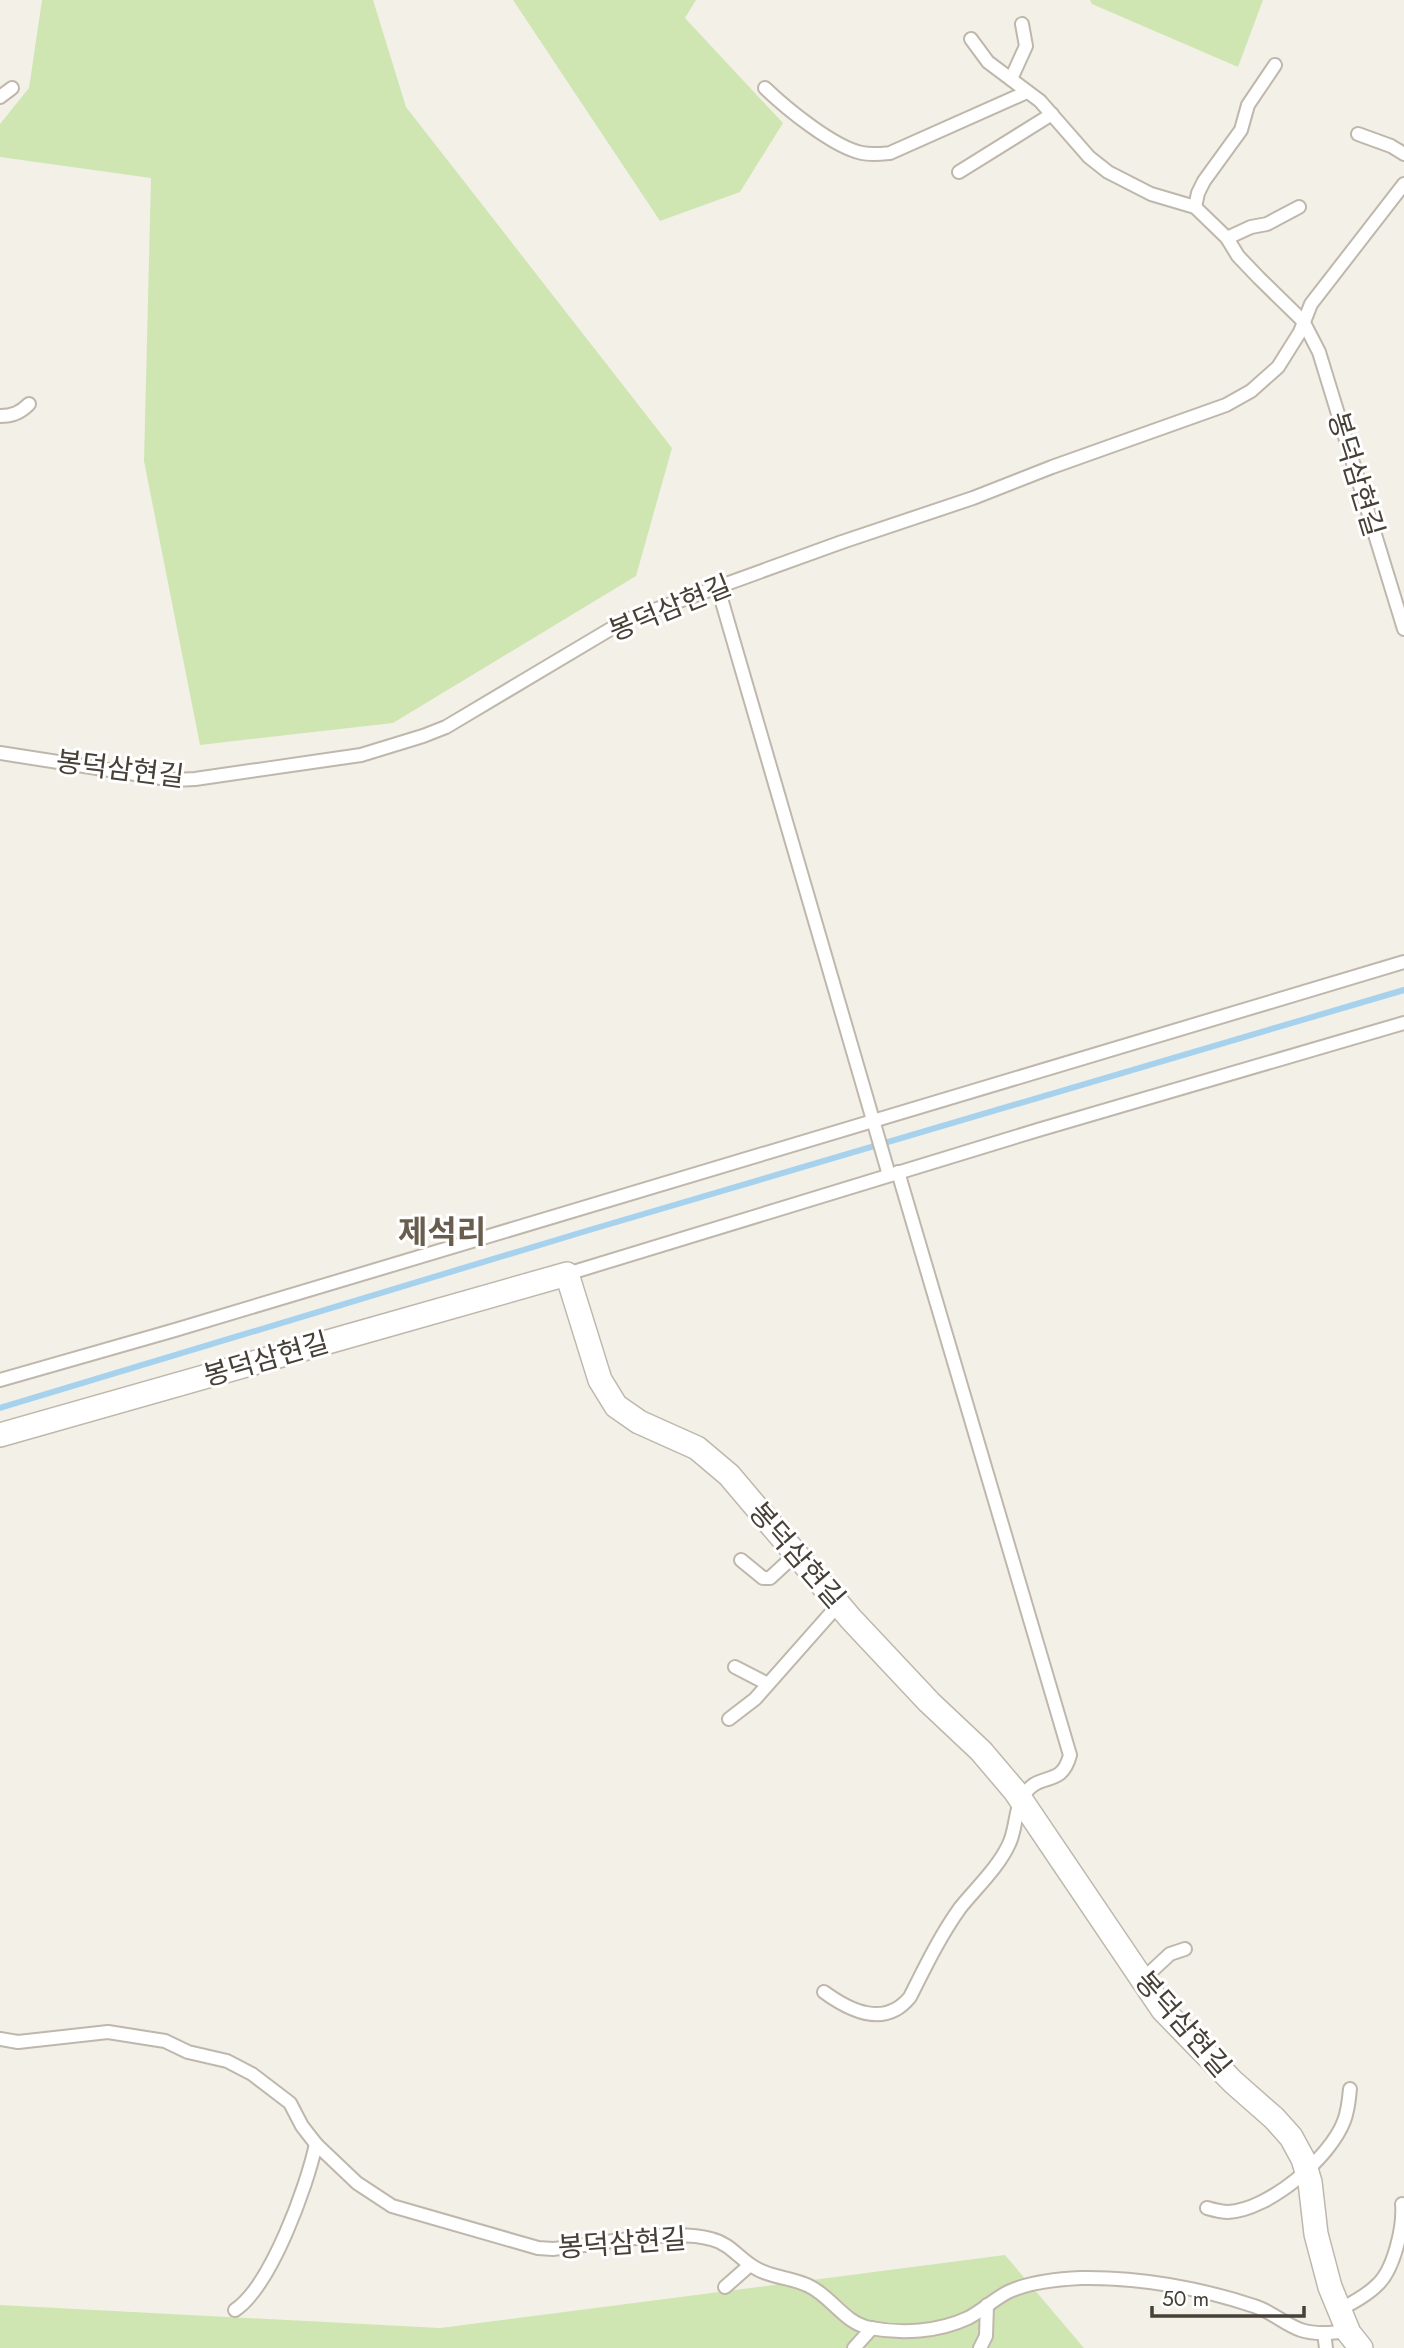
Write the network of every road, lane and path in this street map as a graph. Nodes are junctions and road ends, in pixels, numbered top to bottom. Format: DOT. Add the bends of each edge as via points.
graph roads {
  1 [pos="1022,24"];
  2 [pos="971,39"];
  3 [pos="1275,65"];
  4 [pos="1012,79"];
  5 [pos="12,88"];
  6 [pos="765,88"];
  7 [pos="1027,92"];
  8 [pos="0,97"];
  9 [pos="1052,114"];
  10 [pos="1358,134"];
  11 [pos="1404,154"];
  12 [pos="959,172"];
  13 [pos="1404,184"];
  14 [pos="1195,207"];
  15 [pos="1299,207"];
  16 [pos="1227,238"];
  17 [pos="1303,321"];
  18 [pos="29,404"];
  19 [pos="0,416"];
  20 [pos="718,588"];
  21 [pos="1404,629"];
  22 [pos="0,753"];
  23 [pos="1404,962"];
  24 [pos="1404,1023"];
  25 [pos="874,1125"];
  26 [pos="893,1174"];
  27 [pos="567,1274"];
  28 [pos="0,1380"];
  29 [pos="0,1435"];
  30 [pos="796,1554"];
  31 [pos="741,1560"];
  32 [pos="839,1604"];
  33 [pos="735,1667"];
  34 [pos="768,1684"];
  35 [pos="729,1719"];
  36 [pos="1021,1800"];
  37 [pos="1185,1950"];
  38 [pos="1142,1980"];
  39 [pos="824,1992"];
  40 [pos="0,2039"];
  41 [pos="1350,2089"];
  42 [pos="316,2144"];
  43 [pos="1306,2171"];
  44 [pos="1402,2204"];
  45 [pos="1207,2208"];
  46 [pos="750,2265"];
  47 [pos="725,2287"];
  48 [pos="987,2305"];
  49 [pos="234,2310"];
  50 [pos="872,2328"];
  51 [pos="1349,2330"];
  52 [pos="1324,2333"];
  53 [pos="854,2348"];
  54 [pos="980,2348"];
  55 [pos="1326,2348"];
  1 -- 4 [label="lane" via="1026,46"];
  2 -- 4 [label="lane, 봉덕삼현길" via="988,62"];
  3 -- 14 [label="lane" via="1248,105 1241,130 1204,181"];
  4 -- 7 [label="lane, 봉덕삼현길"];
  5 -- 8 [label="lane"];
  6 -- 7 [label="lane" via="808,124 853,151 875,155"];
  7 -- 9 [label="lane, 봉덕삼현길"];
  9 -- 12 [label="lane"];
  9 -- 14 [label="lane, 봉덕삼현길" via="1108,172 1151,194"];
  10 -- 11 [label="lane"];
  13 -- 17 [label="lane, 봉덕삼현길" via="1311,304"];
  14 -- 16 [label="lane, 봉덕삼현길"];
  15 -- 16 [label="lane"];
  16 -- 17 [label="lane, 봉덕삼현길" via="1238,256"];
  17 -- 20 [label="lane, 봉덕삼현길" via="1278,367 1226,405"];
  17 -- 21 [label="lane, 봉덕삼현길" via="1319,352"];
  18 -- 19 [label="lane" via="10,416"];
  20 -- 22 [label="lane, 봉덕삼현길" via="624,621 446,727 361,755 174,780"];
  20 -- 25 [label="lane"];
  23 -- 25 [label="lane"];
  24 -- 26 [label="lane"];
  25 -- 26 [label="lane"];
  25 -- 28 [label="lane"];
  26 -- 27 [label="lane"];
  26 -- 36 [label="lane" via="1070,1755 1061,1774 1031,1785"];
  27 -- 29 [label="street, 봉덕삼현길"];
  27 -- 30 [label="street, 봉덕삼현길" via="600,1380 616,1406 639,1422 697,1448 729,1475"];
  30 -- 31 [label="lane" via="770,1578 762,1578"];
  30 -- 32 [label="street, 봉덕삼현길"];
  32 -- 34 [label="lane"];
  32 -- 36 [label="street, 봉덕삼현길" via="981,1751"];
  33 -- 34 [label="lane"];
  34 -- 35 [label="lane"];
  36 -- 38 [label="street, 봉덕삼현길"];
  36 -- 39 [label="lane" via="1009,1845 937,1943 904,2005 871,2014 855,2011"];
  37 -- 38 [label="lane" via="1170,1954"];
  38 -- 43 [label="street, 봉덕삼현길" via="1163,2010 1291,2137"];
  40 -- 42 [label="lane, 봉덕삼현길" via="18,2042 108,2032 165,2041 227,2061 290,2103"];
  41 -- 43 [label="lane" via="1344,2122"];
  42 -- 46 [label="lane, 봉덕삼현길" via="357,2183 392,2206 509,2241 553,2249 692,2236 727,2244"];
  42 -- 49 [label="lane" via="299,2205 273,2258 250,2298"];
  43 -- 45 [label="lane" via="1254,2206 1230,2212"];
  43 -- 51 [label="street, 봉덕삼현길" via="1330,2287"];
  44 -- 51 [label="lane" via="1399,2236 1386,2275"];
  46 -- 47 [label="lane"];
  46 -- 50 [label="lane, 봉덕삼현길" via="814,2288 852,2321"];
  48 -- 50 [label="lane, 봉덕삼현길" via="949,2325 900,2331"];
  48 -- 52 [label="lane, 봉덕삼현길" via="1011,2290 1056,2280 1117,2280 1199,2290 1256,2307 1299,2329"];
  48 -- 54 [label="lane" via="986,2336"];
  50 -- 53 [label="lane"];
  51 -- 52 [label="lane, 봉덕삼현길"];
  52 -- 55 [label="lane"];
}
